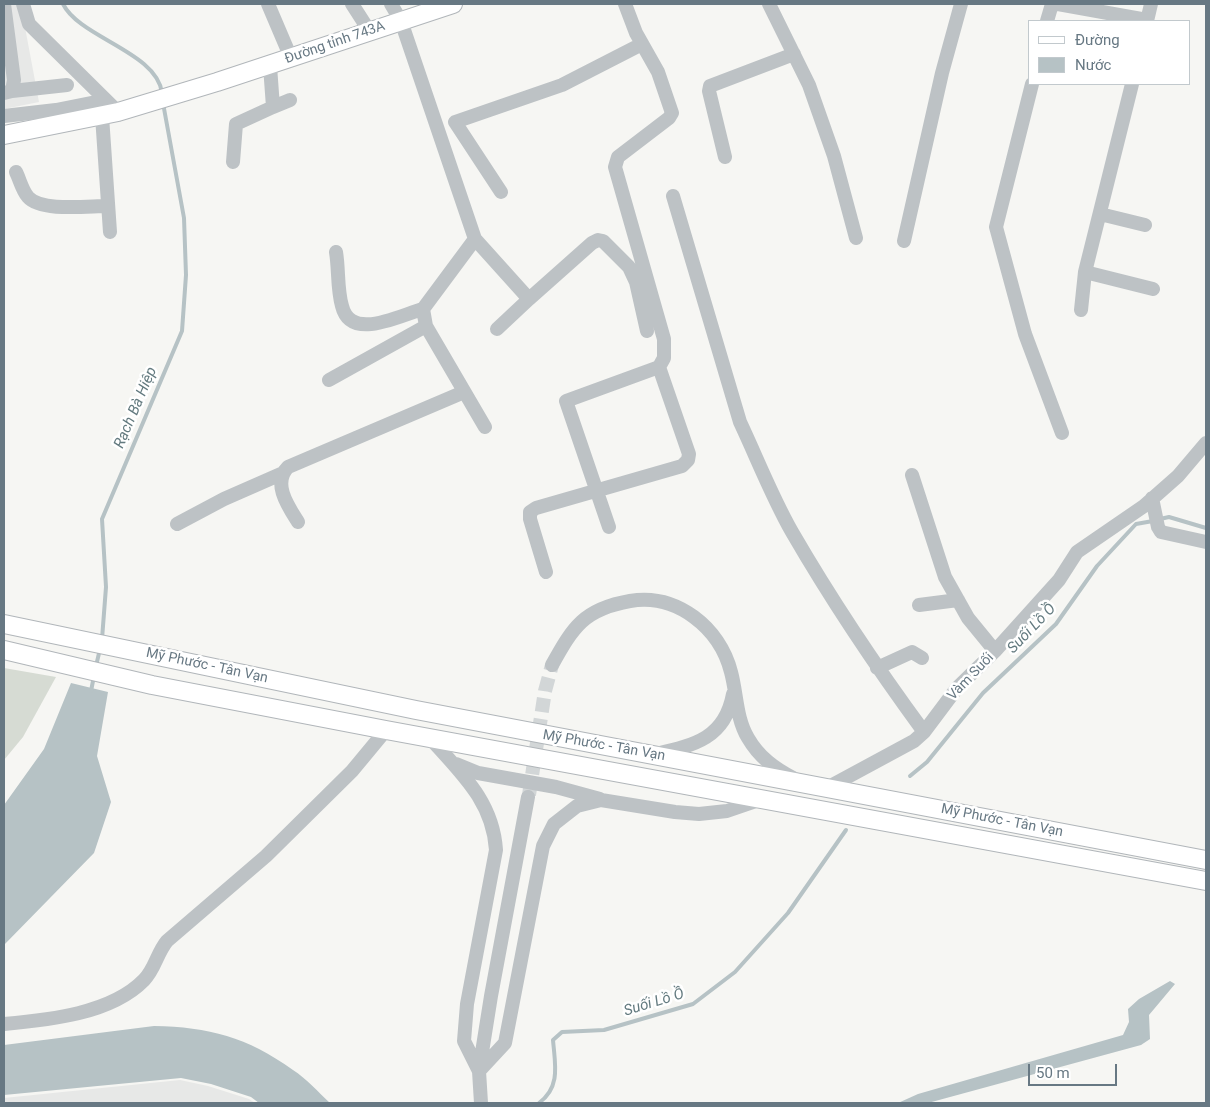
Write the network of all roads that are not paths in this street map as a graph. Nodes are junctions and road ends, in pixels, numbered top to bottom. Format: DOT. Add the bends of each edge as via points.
graph roads {
  1 [pos="4,4"];
  2 [pos="23,4"];
  3 [pos="268,4"];
  4 [pos="352,4"];
  5 [pos="391,4"];
  6 [pos="453,4"];
  7 [pos="625,4"];
  8 [pos="769,4"];
  9 [pos="961,4"];
  10 [pos="1052,4"];
  11 [pos="1058,4"];
  12 [pos="1151,4"];
  13 [pos="1047,20"];
  14 [pos="1142,20"];
  15 [pos="1147,20"];
  16 [pos="402,21"];
  17 [pos="370,32"];
  18 [pos="642,44"];
  19 [pos="794,54"];
  20 [pos="291,58"];
  21 [pos="270,66"];
  22 [pos="67,85"];
  23 [pos="1032,85"];
  24 [pos="1132,85"];
  25 [pos="8,92"];
  26 [pos="290,100"];
  27 [pos="273,107"];
  28 [pos="109,109"];
  29 [pos="4,116"];
  30 [pos="4,135"];
  31 [pos="725,157"];
  32 [pos="233,162"];
  33 [pos="16,172"];
  34 [pos="501,192"];
  35 [pos="673,196"];
  36 [pos="108,206"];
  37 [pos="1100,214"];
  38 [pos="1145,224"];
  39 [pos="110,232"];
  40 [pos="856,238"];
  41 [pos="475,239"];
  42 [pos="904,241"];
  43 [pos="336,252"];
  44 [pos="1085,272"];
  45 [pos="1153,289"];
  46 [pos="529,299"];
  47 [pos="422,309"];
  48 [pos="1081,310"];
  49 [pos="426,326"];
  50 [pos="497,329"];
  51 [pos="647,331"];
  52 [pos="660,367"];
  53 [pos="329,380"];
  54 [pos="464,392"];
  55 [pos="485,426"];
  56 [pos="1062,433"];
  57 [pos="1206,442"];
  58 [pos="281,474"];
  59 [pos="912,476"];
  60 [pos="598,490"];
  61 [pos="1153,503"];
  62 [pos="298,522"];
  63 [pos="177,524"];
  64 [pos="609,527"];
  65 [pos="1206,542"];
  66 [pos="546,572"];
  67 [pos="958,600"];
  68 [pos="919,605"];
  69 [pos="4,624"];
  70 [pos="4,650"];
  71 [pos="995,652"];
  72 [pos="922,658"];
  73 [pos="552,665"];
  74 [pos="878,668"];
  75 [pos="733,690"];
  76 [pos="386,730"];
  77 [pos="924,732"];
  78 [pos="430,738"];
  79 [pos="653,755"];
  80 [pos="451,762"];
  81 [pos="802,782"];
  82 [pos="827,788"];
  83 [pos="528,797"];
  84 [pos="762,798"];
  85 [pos="601,800"];
  86 [pos="1206,860"];
  87 [pos="1206,880"];
  88 [pos="4,1024"];
  89 [pos="479,1071"];
  90 [pos="481,1103"];
  1 -- 25 [label="street" via="13,66"];
  2 -- 28 [label="street" via="29,24 86,77"];
  3 -- 20 [label="street"];
  4 -- 17 [label="street"];
  5 -- 16 [label="street"];
  6 -- 16 [label="main road, Đường tỉnh 743A"];
  7 -- 18 [label="street"];
  8 -- 19 [label="street"];
  9 -- 42 [label="street"];
  10 -- 13 [label="street"];
  11 -- 14 [label="street"];
  12 -- 15 [label="street"];
  16 -- 17 [label="main road, Đường tỉnh 743A"];
  16 -- 41 [label="street"];
  17 -- 20 [label="main road, Đường tỉnh 743A"];
  18 -- 34 [label="street" via="562,85 454,122"];
  18 -- 52 [label="street" via="658,72 672,113 618,157 615,167 664,339 664,358"];
  19 -- 31 [label="street" via="710,86"];
  19 -- 40 [label="street" via="809,85 834,156"];
  20 -- 21 [label="main road, Đường tỉnh 743A"];
  21 -- 27 [label="street"];
  21 -- 28 [label="main road, Đường tỉnh 743A" via="144,103"];
  22 -- 25 [label="street"];
  23 -- 56 [label="street" via="996,227 1025,334"];
  24 -- 37 [label="street"];
  26 -- 27 [label="street"];
  27 -- 32 [label="street" via="236,124"];
  28 -- 29 [label="street" via="56,110"];
  28 -- 30 [label="main road"];
  28 -- 36 [label="street"];
  33 -- 36 [label="street" via="28,198 39,204"];
  35 -- 74 [label="street" via="740,422 792,531"];
  36 -- 39 [label="street"];
  37 -- 38 [label="street"];
  37 -- 44 [label="street"];
  41 -- 46 [label="street"];
  41 -- 47 [label="street"];
  43 -- 47 [label="street" via="342,305 345,316 353,323 375,324"];
  44 -- 45 [label="street"];
  44 -- 48 [label="street"];
  46 -- 50 [label="street"];
  46 -- 51 [label="street" via="592,242 603,241 629,267 636,282"];
  47 -- 49 [label="street"];
  49 -- 53 [label="street"];
  49 -- 54 [label="street"];
  52 -- 60 [label="street" via="689,454 688,460 682,466"];
  52 -- 60 [label="street" via="566,400"];
  54 -- 55 [label="street"];
  54 -- 58 [label="street" via="288,467"];
  57 -- 61 [label="street, Vàm Suối"];
  58 -- 62 [label="street" via="282,490"];
  58 -- 63 [label="street"];
  59 -- 67 [label="street" via="946,577"];
  60 -- 64 [label="street"];
  60 -- 66 [label="street" via="530,512"];
  61 -- 65 [label="street" via="1161,532"];
  61 -- 71 [label="street, Vàm Suối" via="1077,552 1059,580"];
  67 -- 68 [label="street"];
  67 -- 71 [label="street"];
  69 -- 79 [label="main road, Mỹ Phước - Tân Vạn" via="416,710"];
  70 -- 76 [label="main road, Mỹ Phước - Tân Vạn" via="152,685"];
  71 -- 77 [label="street, Vàm Suối" via="956,688"];
  72 -- 74 [label="street" via="912,652"];
  73 -- 75 [label="street" via="571,632 589,615 614,604 638,600 669,603 685,610 706,626 718,642 731,672"];
  74 -- 77 [label="street"];
  75 -- 79 [label="street" via="730,707 710,735 694,745"];
  75 -- 81 [label="street" via="747,737 760,756 777,770"];
  76 -- 78 [label="main road, Mỹ Phước - Tân Vạn"];
  76 -- 88 [label="street" via="352,771 280,843 167,941 145,980 131,991 92,1010"];
  77 -- 82 [label="street, Vàm Suối" via="914,741"];
  78 -- 80 [label="street"];
  78 -- 84 [label="main road, Mỹ Phước - Tân Vạn"];
  79 -- 81 [label="main road, Mỹ Phước - Tân Vạn"];
  80 -- 85 [label="street" via="478,773 556,786"];
  80 -- 89 [label="street" via="484,804 495,838 496,850 467,1004 464,1040"];
  81 -- 82 [label="main road, Mỹ Phước - Tân Vạn"];
  82 -- 86 [label="main road, Mỹ Phước - Tân Vạn"];
  83 -- 89 [label="street"];
  84 -- 85 [label="street" via="727,811 699,814"];
  84 -- 87 [label="main road, Mỹ Phước - Tân Vạn"];
  85 -- 89 [label="street" via="577,806 554,824 543,846 505,1044"];
  89 -- 90 [label="street"];
}
